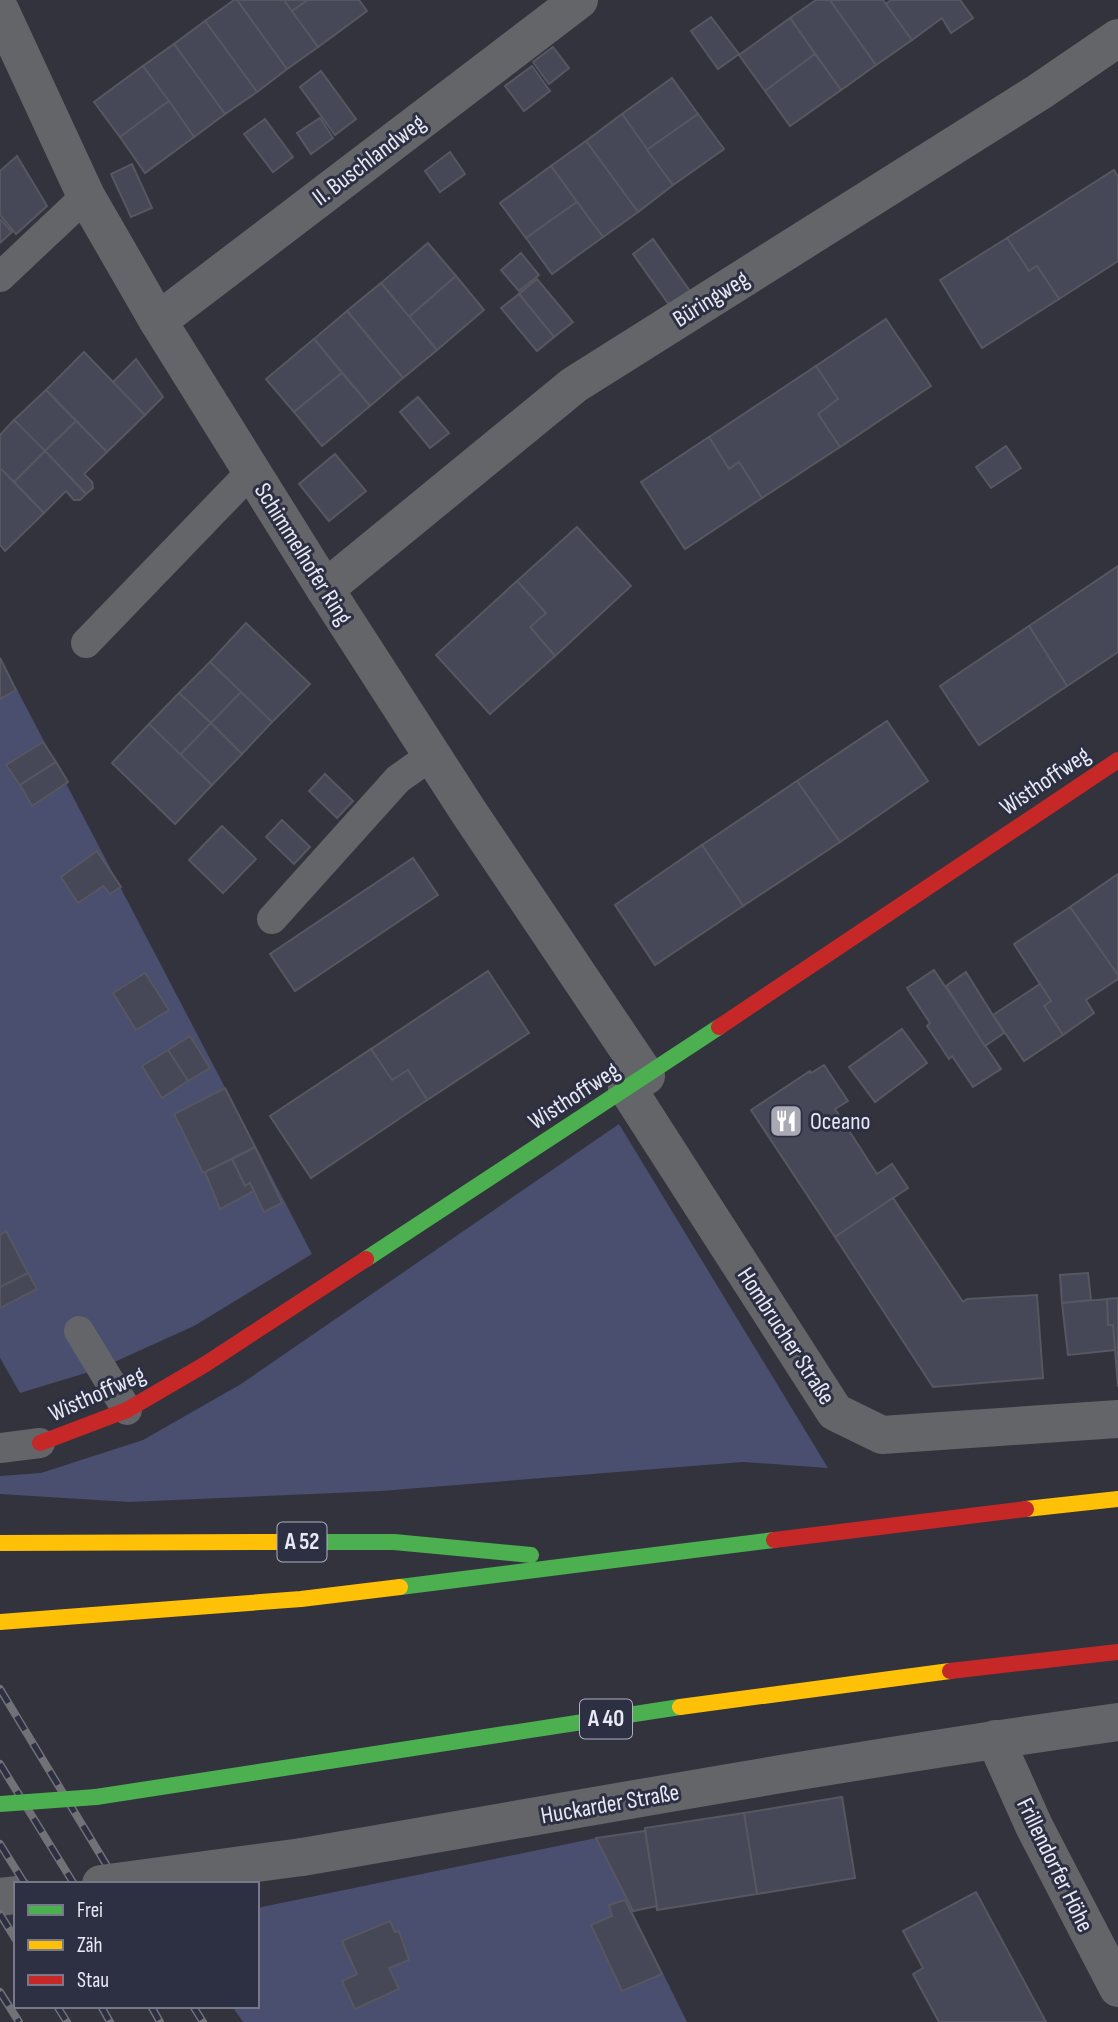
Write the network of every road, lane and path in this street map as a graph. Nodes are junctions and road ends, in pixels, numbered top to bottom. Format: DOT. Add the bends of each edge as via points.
graph roads {
  1 [pos="17,0"];
  2 [pos="579,0"];
  3 [pos="0,11"];
  4 [pos="1118,37"];
  5 [pos="86,196"];
  6 [pos="0,277"];
  7 [pos="158,321"];
  8 [pos="251,471"];
  9 [pos="325,589"];
  10 [pos="86,643"];
  11 [pos="432,755"];
  12 [pos="1118,760"];
  13 [pos="272,919"];
  14 [pos="637,1082"];
  15 [pos="79,1331"];
  16 [pos="127,1410"];
  17 [pos="1118,1419"];
  18 [pos="40,1443"];
  19 [pos="0,1448"];
  20 [pos="1118,1499"];
  21 [pos="0,1543"];
  22 [pos="603,1562"];
  23 [pos="0,1622"];
  24 [pos="1118,1652"];
  25 [pos="1118,1722"];
  26 [pos="995,1739"];
  27 [pos="0,1804"];
  28 [pos="116,1882"];
  29 [pos="1118,1988"];
  1 -- 3 [label="street"];
  2 -- 7 [label="street, II. Buschlandweg"];
  3 -- 5 [label="street, Schimmelhofer Ring"];
  4 -- 9 [label="street, Büringweg" via="1039,92 574,385"];
  5 -- 6 [label="lane"];
  5 -- 7 [label="street, Schimmelhofer Ring"];
  7 -- 8 [label="street, Schimmelhofer Ring"];
  8 -- 9 [label="street, Schimmelhofer Ring"];
  8 -- 10 [label="lane"];
  9 -- 11 [label="street, Schimmelhofer Ring"];
  11 -- 13 [label="lane" via="398,779"];
  11 -- 14 [label="street, Schimmelhofer Ring"];
  12 -- 14 [label="main road, Wisthoffweg"];
  14 -- 16 [label="main road, Wisthoffweg" via="204,1366"];
  14 -- 17 [label="street, Hombrucher Straße" via="835,1412 882,1435"];
  15 -- 16 [label="lane"];
  16 -- 18 [label="main road, Wisthoffweg"];
  18 -- 19 [label="lane"];
  20 -- 22 [label="main road"];
  21 -- 22 [label="main road, A 52" via="394,1542"];
  22 -- 23 [label="main road" via="301,1599"];
  24 -- 27 [label="main road, A 40, bridge" via="920,1674 96,1797"];
  25 -- 26 [label="street, Huckarder Straße"];
  26 -- 28 [label="street, Huckarder Straße, bridge" via="302,1857"];
  26 -- 29 [label="street, Frillendorfer Höhe" via="1034,1826"];
}
